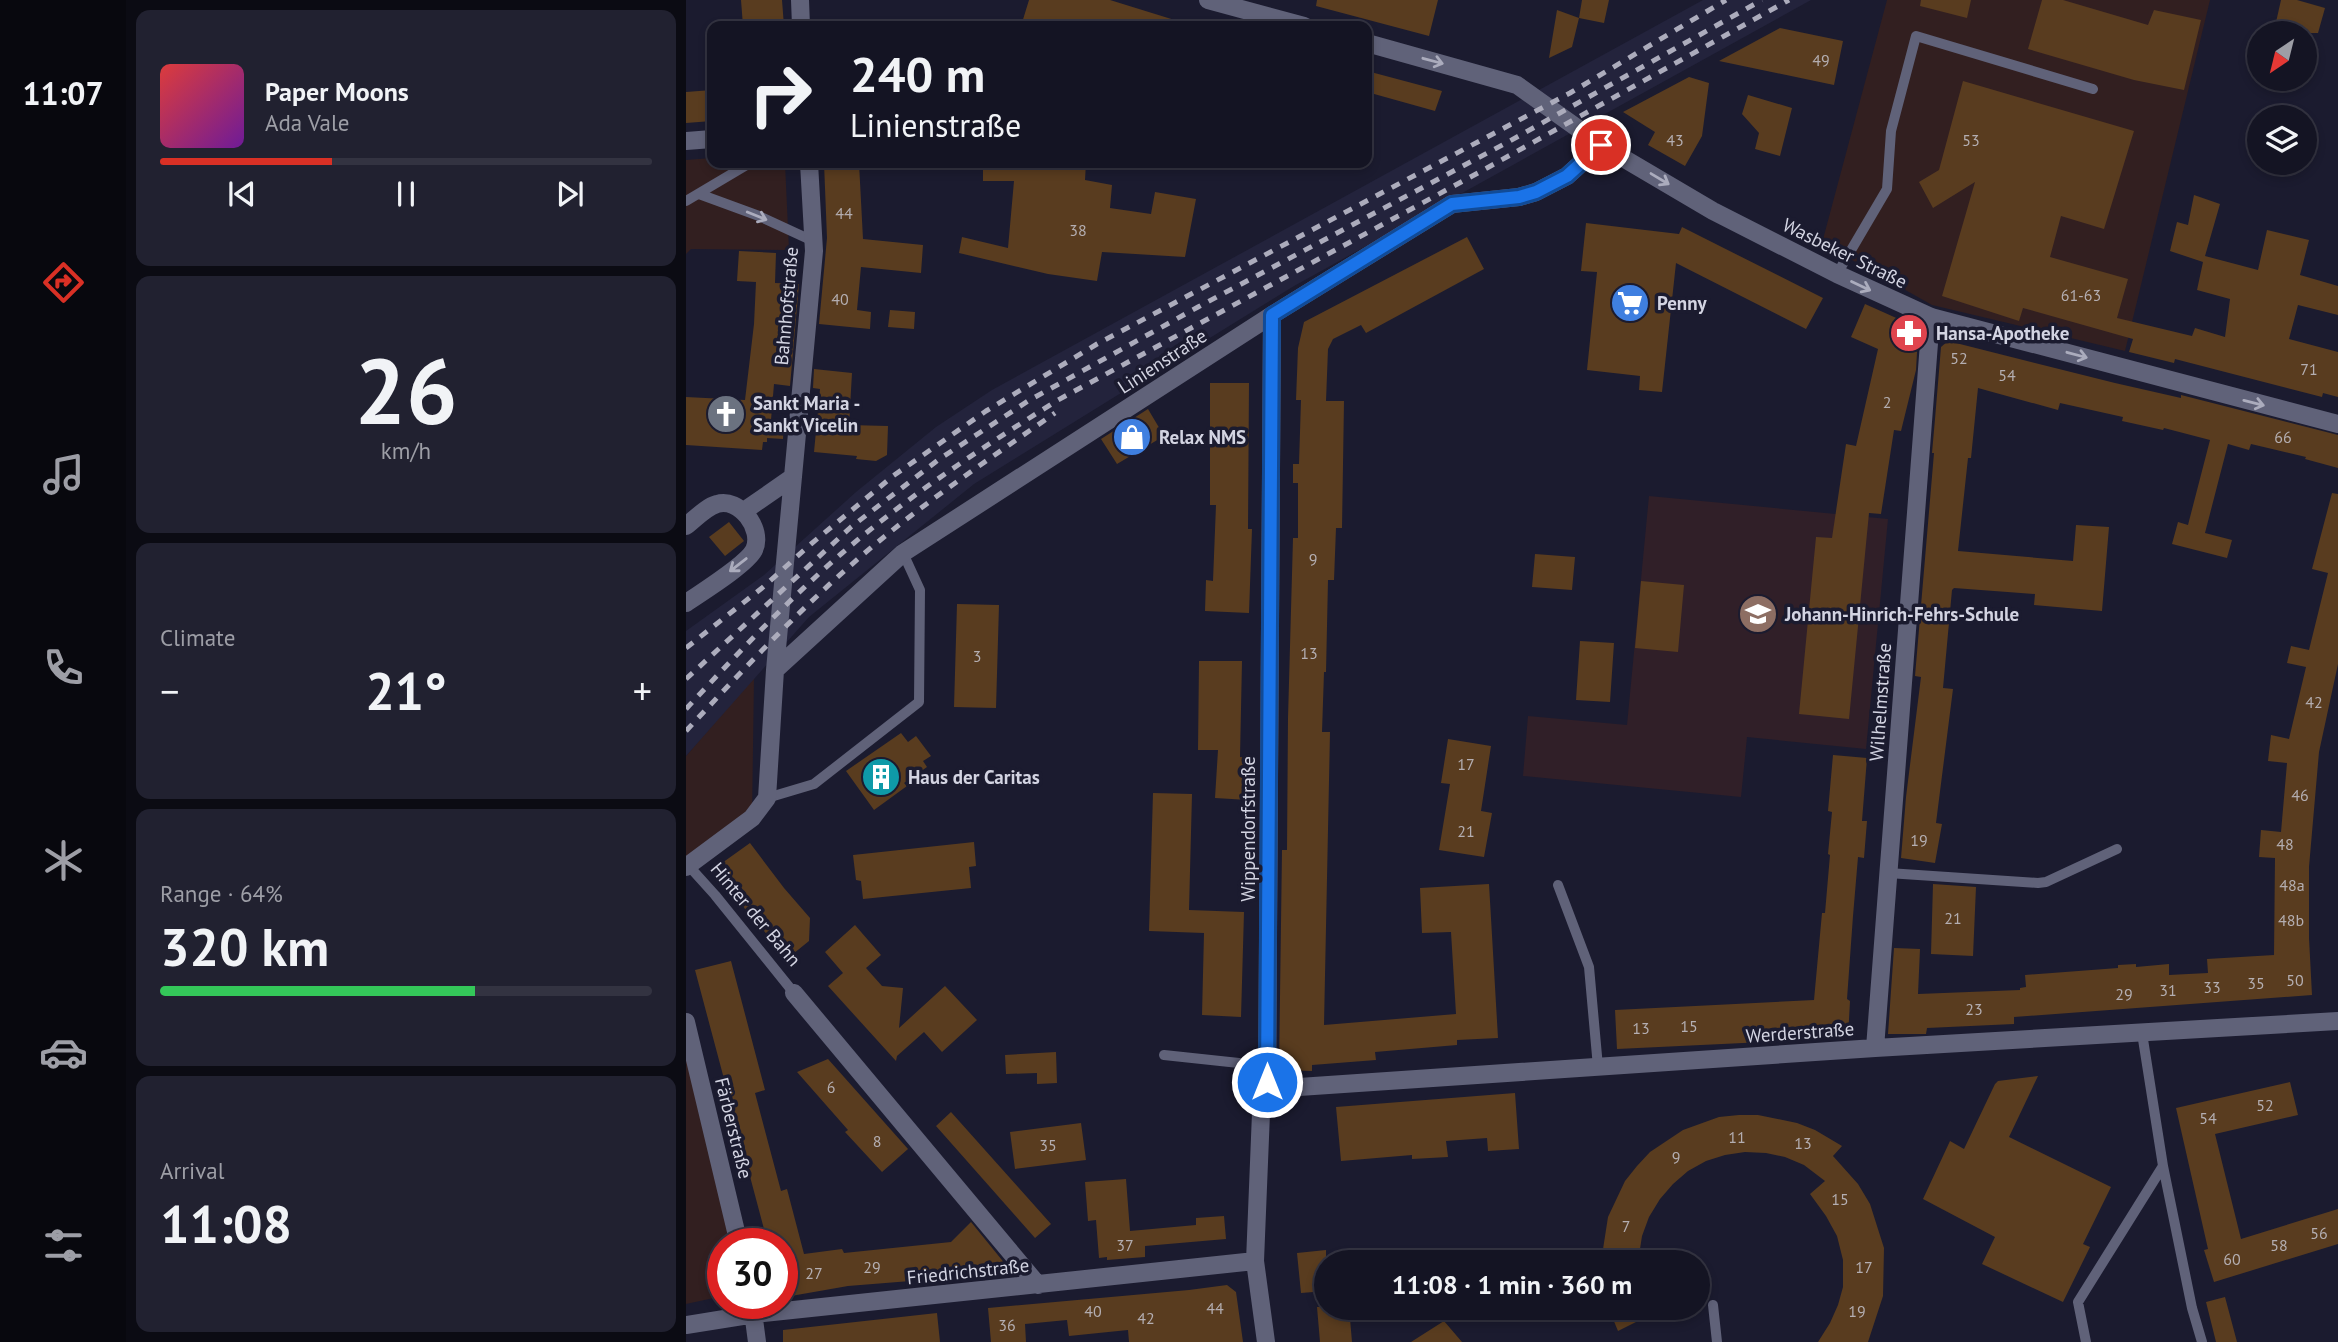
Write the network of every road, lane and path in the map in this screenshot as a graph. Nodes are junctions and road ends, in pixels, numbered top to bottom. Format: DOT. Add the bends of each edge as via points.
graph roads {
  1 [pos="800,0"];
  2 [pos="1208,0"];
  3 [pos="801,21"];
  4 [pos="1286,21"];
  5 [pos="1372,44"];
  6 [pos="2093,89"];
  7 [pos="707,139"];
  8 [pos="686,141"];
  9 [pos="1601,145"];
  10 [pos="742,168"];
  11 [pos="808,168"];
  12 [pos="699,194"];
  13 [pos="686,201"];
  14 [pos="813,241"];
  15 [pos="1837,274"];
  16 [pos="1272,315"];
  17 [pos="1931,317"];
  18 [pos="2338,424"];
  19 [pos="793,477"];
  20 [pos="744,511"];
  21 [pos="686,526"];
  22 [pos="903,554"];
  23 [pos="686,603"];
  24 [pos="775,670"];
  25 [pos="767,798"];
  26 [pos="2117,849"];
  27 [pos="687,866"];
  28 [pos="1888,873"];
  29 [pos="1558,885"];
  30 [pos="794,993"];
  31 [pos="2338,1021"];
  32 [pos="686,1022"];
  33 [pos="2142,1033"];
  34 [pos="1875,1048"];
  35 [pos="1164,1055"];
  36 [pos="1267,1066"];
  37 [pos="1598,1067"];
  38 [pos="1267,1097"];
  39 [pos="2162,1166"];
  40 [pos="735,1228"];
  41 [pos="1255,1261"];
  42 [pos="1038,1285"];
  43 [pos="798,1305"];
  44 [pos="1713,1305"];
  45 [pos="712,1319"];
  46 [pos="755,1319"];
  47 [pos="686,1325"];
  48 [pos="757,1342"];
  49 [pos="1266,1342"];
  50 [pos="1717,1342"];
  51 [pos="2086,1342"];
  52 [pos="2202,1342"];
  1 -- 3 [label="street"];
  2 -- 4 [label="street"];
  5 -- 9 [label="street, Wasbeker Straße, one-way" via="1517,85"];
  6 -- 15 [label="lane" via="1916,36 1891,131 1887,189"];
  7 -- 8 [label="street"];
  9 -- 15 [label="street, Wasbeker Straße, one-way" via="1713,211"];
  9 -- 16 [label="street, Linienstraße" via="1567,176 1536,192 1452,204"];
  10 -- 12 [label="lane"];
  11 -- 14 [label="street, Bahnhofstraße"];
  12 -- 13 [label="lane"];
  12 -- 14 [label="lane, one-way"];
  14 -- 19 [label="street, Bahnhofstraße"];
  15 -- 17 [label="street, Wasbeker Straße, one-way"];
  16 -- 22 [label="street, Linienstraße"];
  16 -- 36 [label="street, Wippendorfstraße"];
  17 -- 18 [label="street, Wasbeker Straße, one-way"];
  17 -- 28 [label="street, Wilhelmstraße"];
  19 -- 20 [label="street"];
  19 -- 24 [label="street"];
  20 -- 21 [label="street" via="717,504"];
  20 -- 23 [label="street, one-way" via="755,532 755,549"];
  22 -- 24 [label="street, Linienstraße"];
  22 -- 25 [label="lane" via="920,590 919,702 814,784"];
  24 -- 25 [label="street"];
  25 -- 27 [label="street, Hinter der Bahn" via="752,818"];
  26 -- 28 [label="lane" via="2038,883"];
  27 -- 30 [label="lane, Hinter der Bahn"];
  28 -- 34 [label="street, Wilhelmstraße"];
  29 -- 37 [label="lane" via="1589,967"];
  30 -- 42 [label="street, Hinter der Bahn"];
  31 -- 33 [label="street, Werderstraße"];
  32 -- 40 [label="street, Färberstraße"];
  33 -- 34 [label="street, Werderstraße"];
  33 -- 39 [label="lane"];
  34 -- 37 [label="street, Werderstraße"];
  35 -- 36 [label="lane"];
  36 -- 38 [label="street, Wippendorfstraße"];
  37 -- 38 [label="street, Werderstraße" via="1299,1087"];
  38 -- 41 [label="street, Wippendorfstraße" via="1261,1113"];
  39 -- 51 [label="lane" via="2078,1302"];
  39 -- 52 [label="lane"];
  41 -- 42 [label="street, Friedrichstraße"];
  41 -- 49 [label="street, Wippendorfstraße"];
  42 -- 43 [label="street, Friedrichstraße"];
  44 -- 50 [label="lane"];
  45 -- 47 [label="street, Friedrichstraße"];
  46 -- 48 [label="street"];
}
